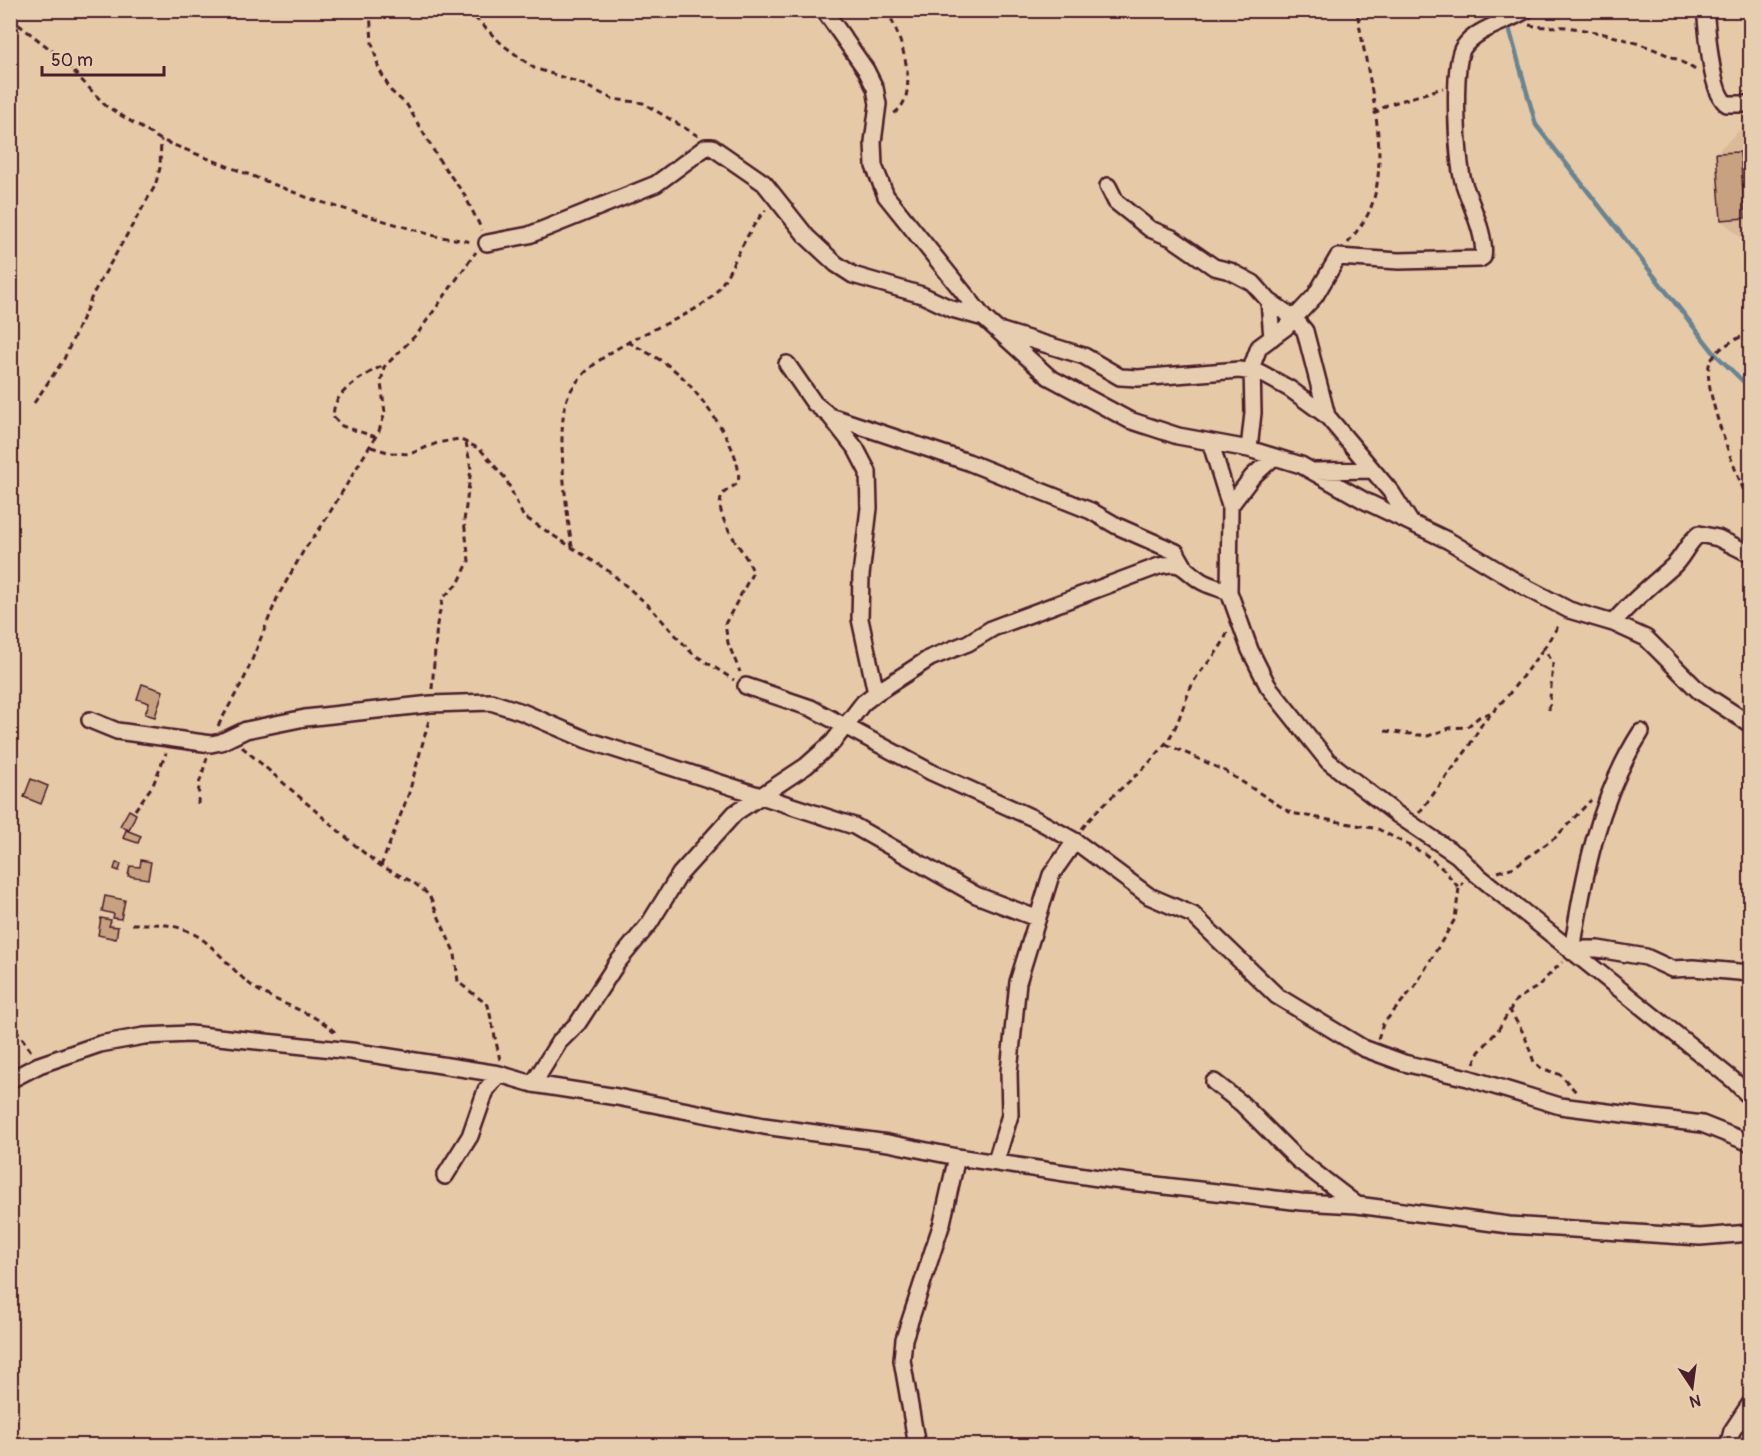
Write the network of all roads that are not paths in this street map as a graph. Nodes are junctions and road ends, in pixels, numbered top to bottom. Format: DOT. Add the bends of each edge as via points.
graph roads {
  1 [pos="824,10"];
  2 [pos="1526,10"];
  3 [pos="1705,10"];
  4 [pos="1750,104"];
  5 [pos="1108,186"];
  6 [pos="487,243"];
  7 [pos="1269,301"];
  8 [pos="984,318"];
  9 [pos="1294,318"];
  10 [pos="1000,330"];
  11 [pos="1272,338"];
  12 [pos="787,364"];
  13 [pos="1252,372"];
  14 [pos="830,416"];
  15 [pos="1327,416"];
  16 [pos="1211,444"];
  17 [pos="1249,448"];
  18 [pos="1274,457"];
  19 [pos="1372,470"];
  20 [pos="1313,471"];
  21 [pos="1230,506"];
  22 [pos="1411,523"];
  23 [pos="1750,554"];
  24 [pos="1184,566"];
  25 [pos="1228,591"];
  26 [pos="1613,623"];
  27 [pos="746,686"];
  28 [pos="876,693"];
  29 [pos="90,720"];
  30 [pos="1750,724"];
  31 [pos="845,726"];
  32 [pos="1641,732"];
  33 [pos="761,795"];
  34 [pos="1074,841"];
  35 [pos="1036,918"];
  36 [pos="1572,952"];
  37 [pos="1750,973"];
  38 [pos="499,1074"];
  39 [pos="10,1080"];
  40 [pos="1214,1082"];
  41 [pos="533,1084"];
  42 [pos="1750,1097"];
  43 [pos="1750,1143"];
  44 [pos="957,1157"];
  45 [pos="996,1161"];
  46 [pos="445,1176"];
  47 [pos="1357,1205"];
  48 [pos="1750,1233"];
  49 [pos="1750,1404"];
  50 [pos="917,1446"];
  51 [pos="1728,1446"];
  1 -- 8 [label="street" via="875,88 878,104 874,166 886,196"];
  2 -- 9 [label="street" via="1473,37 1461,50 1456,69 1461,169 1483,257 1436,261 1338,257 1315,296"];
  3 -- 4 [label="street" via="1719,97 1727,104"];
  5 -- 7 [label="street" via="1116,202 1150,229 1172,238 1214,267 1253,283"];
  6 -- 8 [label="street" via="529,235 656,184 706,147 724,153 758,177 821,252 853,275"];
  7 -- 9 [label="street"];
  7 -- 11 [label="street"];
  8 -- 10 [label="street"];
  9 -- 11 [label="street"];
  9 -- 15 [label="street" via="1305,331"];
  10 -- 13 [label="street" via="1084,356 1120,377"];
  10 -- 16 [label="street" via="1049,377 1087,400 1129,420"];
  11 -- 13 [label="street" via="1259,347"];
  12 -- 14 [label="street" via="814,403"];
  13 -- 15 [label="street" via="1290,389"];
  13 -- 17 [label="street"];
  14 -- 24 [label="street" via="968,462 1091,511 1176,552"];
  14 -- 28 [label="street" via="868,472 860,619"];
  15 -- 19 [label="street"];
  16 -- 17 [label="street"];
  16 -- 21 [label="street"];
  17 -- 18 [label="street"];
  18 -- 20 [label="street"];
  18 -- 21 [label="street" via="1252,477"];
  19 -- 20 [label="street"];
  19 -- 22 [label="street"];
  20 -- 22 [label="street"];
  21 -- 25 [label="street"];
  22 -- 26 [label="street" via="1569,610"];
  23 -- 26 [label="street" via="1718,538 1699,534 1674,566"];
  24 -- 25 [label="street" via="1202,582"];
  24 -- 28 [label="street" via="1159,566 993,628 930,658"];
  25 -- 36 [label="street" via="1268,686 1328,761 1457,855"];
  26 -- 30 [label="street" via="1646,638 1700,691"];
  27 -- 31 [label="street" via="811,708"];
  28 -- 31 [label="street"];
  29 -- 33 [label="street" via="117,731 216,743 267,725 470,701 507,706 587,740"];
  31 -- 33 [label="street" via="806,766"];
  31 -- 34 [label="street"];
  32 -- 36 [label="street" via="1610,792 1587,865"];
  33 -- 35 [label="street" via="854,826 967,891"];
  33 -- 41 [label="street" via="735,813 680,874 649,924 617,963 578,1023 559,1042"];
  34 -- 35 [label="street" via="1051,875"];
  34 -- 43 [label="street" via="1149,896 1193,915 1257,978 1292,1006 1376,1053 1550,1103 1702,1124"];
  35 -- 45 [label="street" via="1018,982 1009,1072 1010,1115"];
  36 -- 37 [label="street" via="1598,949 1646,957 1672,969"];
  36 -- 42 [label="street"];
  38 -- 39 [label="street" via="351,1051 190,1034 144,1036 100,1044 39,1065"];
  38 -- 41 [label="street"];
  38 -- 46 [label="street" via="486,1090 470,1136"];
  40 -- 47 [label="street" via="1297,1159"];
  41 -- 44 [label="street"];
  44 -- 45 [label="street"];
  44 -- 50 [label="street" via="942,1223 904,1339 902,1360"];
  45 -- 47 [label="street" via="1105,1179"];
  47 -- 48 [label="street" via="1509,1225 1620,1234 1700,1238"];
  49 -- 51 [label="street" via="1732,1431"];
}
